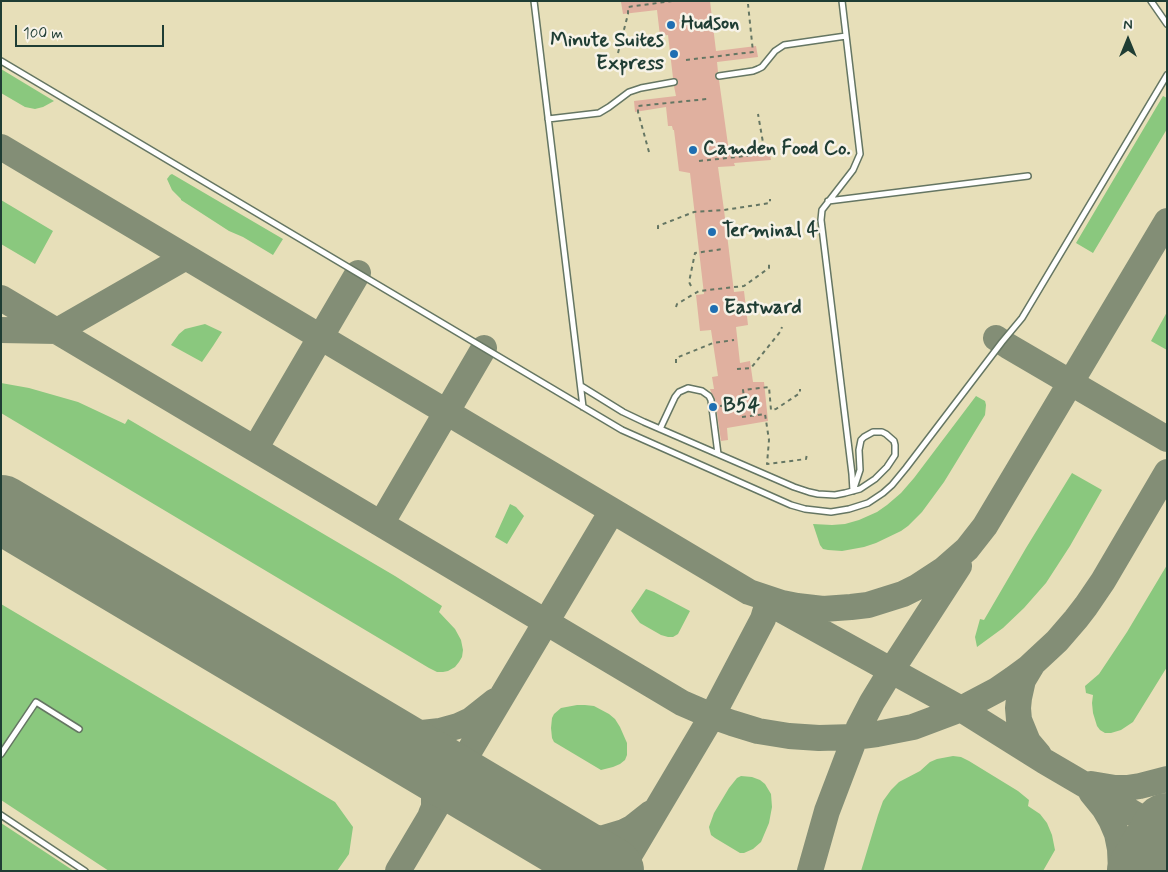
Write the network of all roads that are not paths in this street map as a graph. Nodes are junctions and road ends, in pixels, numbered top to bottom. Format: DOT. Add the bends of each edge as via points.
graph roads {
  1 [pos="534,1"];
  2 [pos="842,1"];
  3 [pos="1151,1"];
  4 [pos="1167,24"];
  5 [pos="846,36"];
  6 [pos="1,61"];
  7 [pos="1167,75"];
  8 [pos="718,76"];
  9 [pos="674,82"];
  10 [pos="548,119"];
  11 [pos="1028,176"];
  12 [pos="828,201"];
  13 [pos="581,386"];
  14 [pos="583,407"];
  15 [pos="660,429"];
  16 [pos="718,454"];
  17 [pos="852,491"];
  18 [pos="80,729"];
  19 [pos="1,754"];
  20 [pos="1,815"];
  21 [pos="85,871"];
  1 -- 10 [label="lane"];
  2 -- 5 [label="lane"];
  3 -- 4 [label="lane"];
  5 -- 8 [label="lane" via="784,45 758,69"];
  5 -- 12 [label="lane" via="860,154 853,170"];
  6 -- 14 [label="lane"];
  7 -- 14 [label="lane" via="1022,318 900,477 875,499 858,507 831,512 798,507 634,437"];
  9 -- 10 [label="lane" via="629,92 599,113"];
  10 -- 13 [label="lane"];
  11 -- 12 [label="lane"];
  12 -- 17 [label="lane" via="822,210 821,225"];
  13 -- 14 [label="lane"];
  13 -- 15 [label="lane" via="622,412"];
  15 -- 16 [label="lane"];
  15 -- 16 [label="lane" via="679,392 688,388 702,391 711,400"];
  16 -- 17 [label="lane" via="809,492 826,495"];
  17 -- 17 [label="lane" via="875,480 893,458 894,441 886,434 873,432 862,440 860,470"];
  18 -- 19 [label="lane" via="36,702"];
  20 -- 21 [label="lane"];
}
